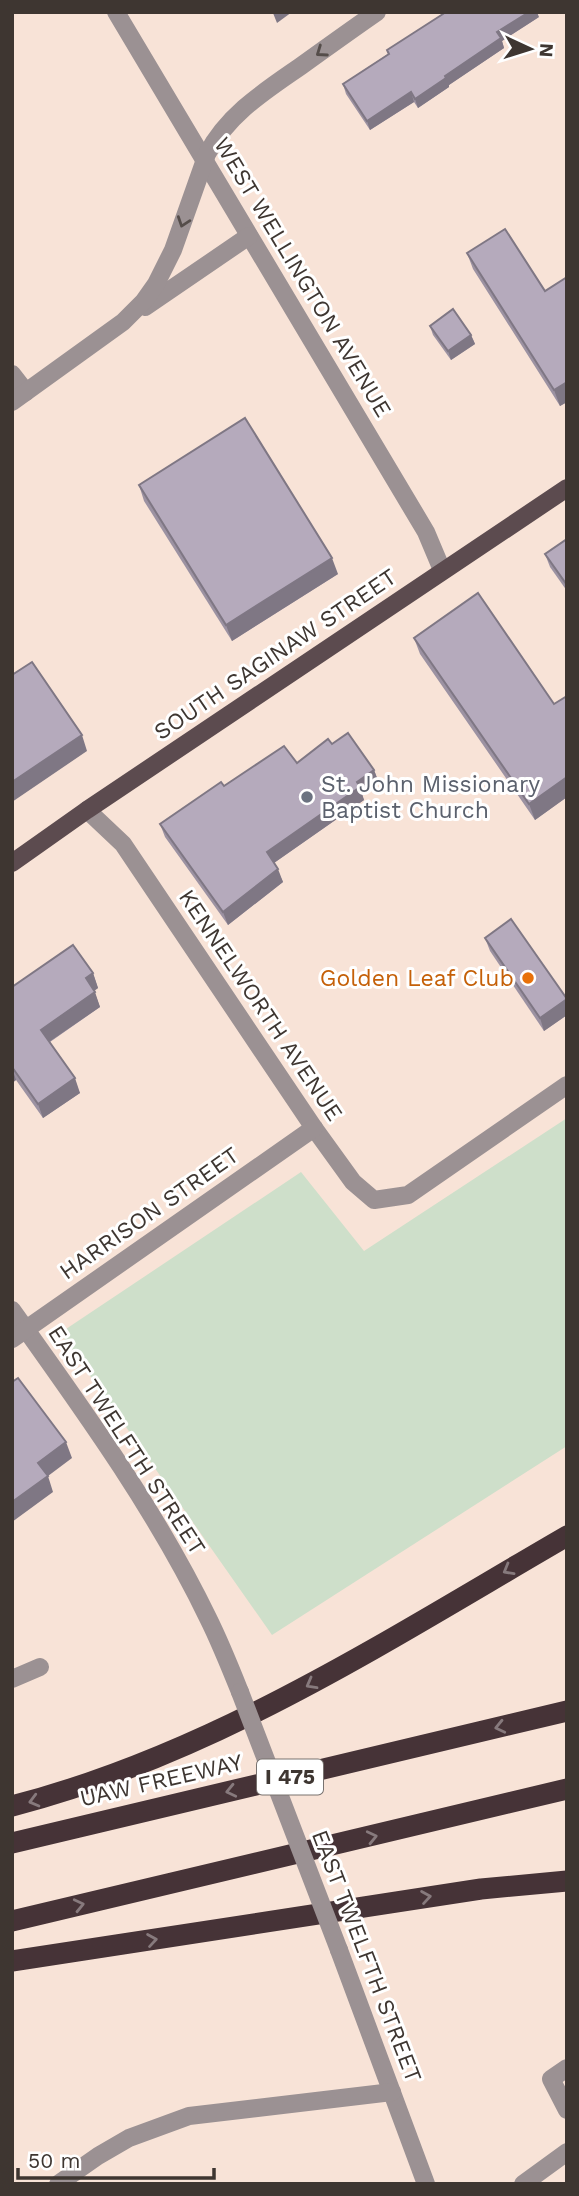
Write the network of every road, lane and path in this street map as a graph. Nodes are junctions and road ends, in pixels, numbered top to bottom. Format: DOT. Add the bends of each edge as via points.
graph roads {
  1 [pos="116,12"];
  2 [pos="377,12"];
  3 [pos="205,161"];
  4 [pos="249,236"];
  5 [pos="123,321"];
  6 [pos="12,374"];
  7 [pos="19,397"];
  8 [pos="567,488"];
  9 [pos="442,570"];
  10 [pos="87,810"];
  11 [pos="12,863"];
  12 [pos="567,1085"];
  13 [pos="314,1128"];
  14 [pos="12,1310"];
  15 [pos="19,1334"];
  16 [pos="567,1536"];
  17 [pos="40,1667"];
  18 [pos="12,1679"];
  19 [pos="567,1711"];
  20 [pos="567,1790"];
  21 [pos="12,1806"];
  22 [pos="12,1843"];
  23 [pos="567,1881"];
  24 [pos="12,1921"];
  25 [pos="12,1961"];
  26 [pos="567,2068"];
  27 [pos="392,2092"];
  28 [pos="567,2110"];
  29 [pos="567,2152"];
  30 [pos="58,2184"];
  31 [pos="426,2184"];
  32 [pos="523,2184"];
  1 -- 3 [label="street, WEST WELLINGTON AVENUE"];
  2 -- 3 [label="street, one-way" via="241,110 221,131"];
  3 -- 4 [label="street, WEST WELLINGTON AVENUE"];
  3 -- 5 [label="street, one-way" via="168,262 144,301"];
  4 -- 5 [label="street"];
  4 -- 9 [label="street, WEST WELLINGTON AVENUE" via="426,532"];
  5 -- 7 [label="street"];
  6 -- 7 [label="street"];
  8 -- 9 [label="main road, SOUTH SAGINAW STREET"];
  9 -- 10 [label="main road, SOUTH SAGINAW STREET"];
  10 -- 11 [label="main road, SOUTH SAGINAW STREET"];
  10 -- 13 [label="street, KENNELWORTH AVENUE" via="122,844"];
  12 -- 13 [label="street, KENNELWORTH AVENUE" via="408,1195 374,1200 352,1182"];
  13 -- 15 [label="street, HARRISON STREET"];
  14 -- 15 [label="street, EAST TWELFTH STREET"];
  15 -- 27 [label="street, EAST TWELFTH STREET, bridge" via="134,1489 208,1618"];
  16 -- 21 [label="highway, one-way" via="216,1733 103,1779"];
  17 -- 18 [label="street"];
  19 -- 22 [label="highway, UAW FREEWAY / I 475, one-way"];
  24 -- 20 [label="highway, one-way"];
  25 -- 23 [label="highway, one-way" via="481,1889"];
  26 -- 28 [label="street" via="551,2079"];
  27 -- 30 [label="street" via="189,2116 129,2138"];
  27 -- 31 [label="street, EAST TWELFTH STREET"];
  29 -- 32 [label="street"];
}
